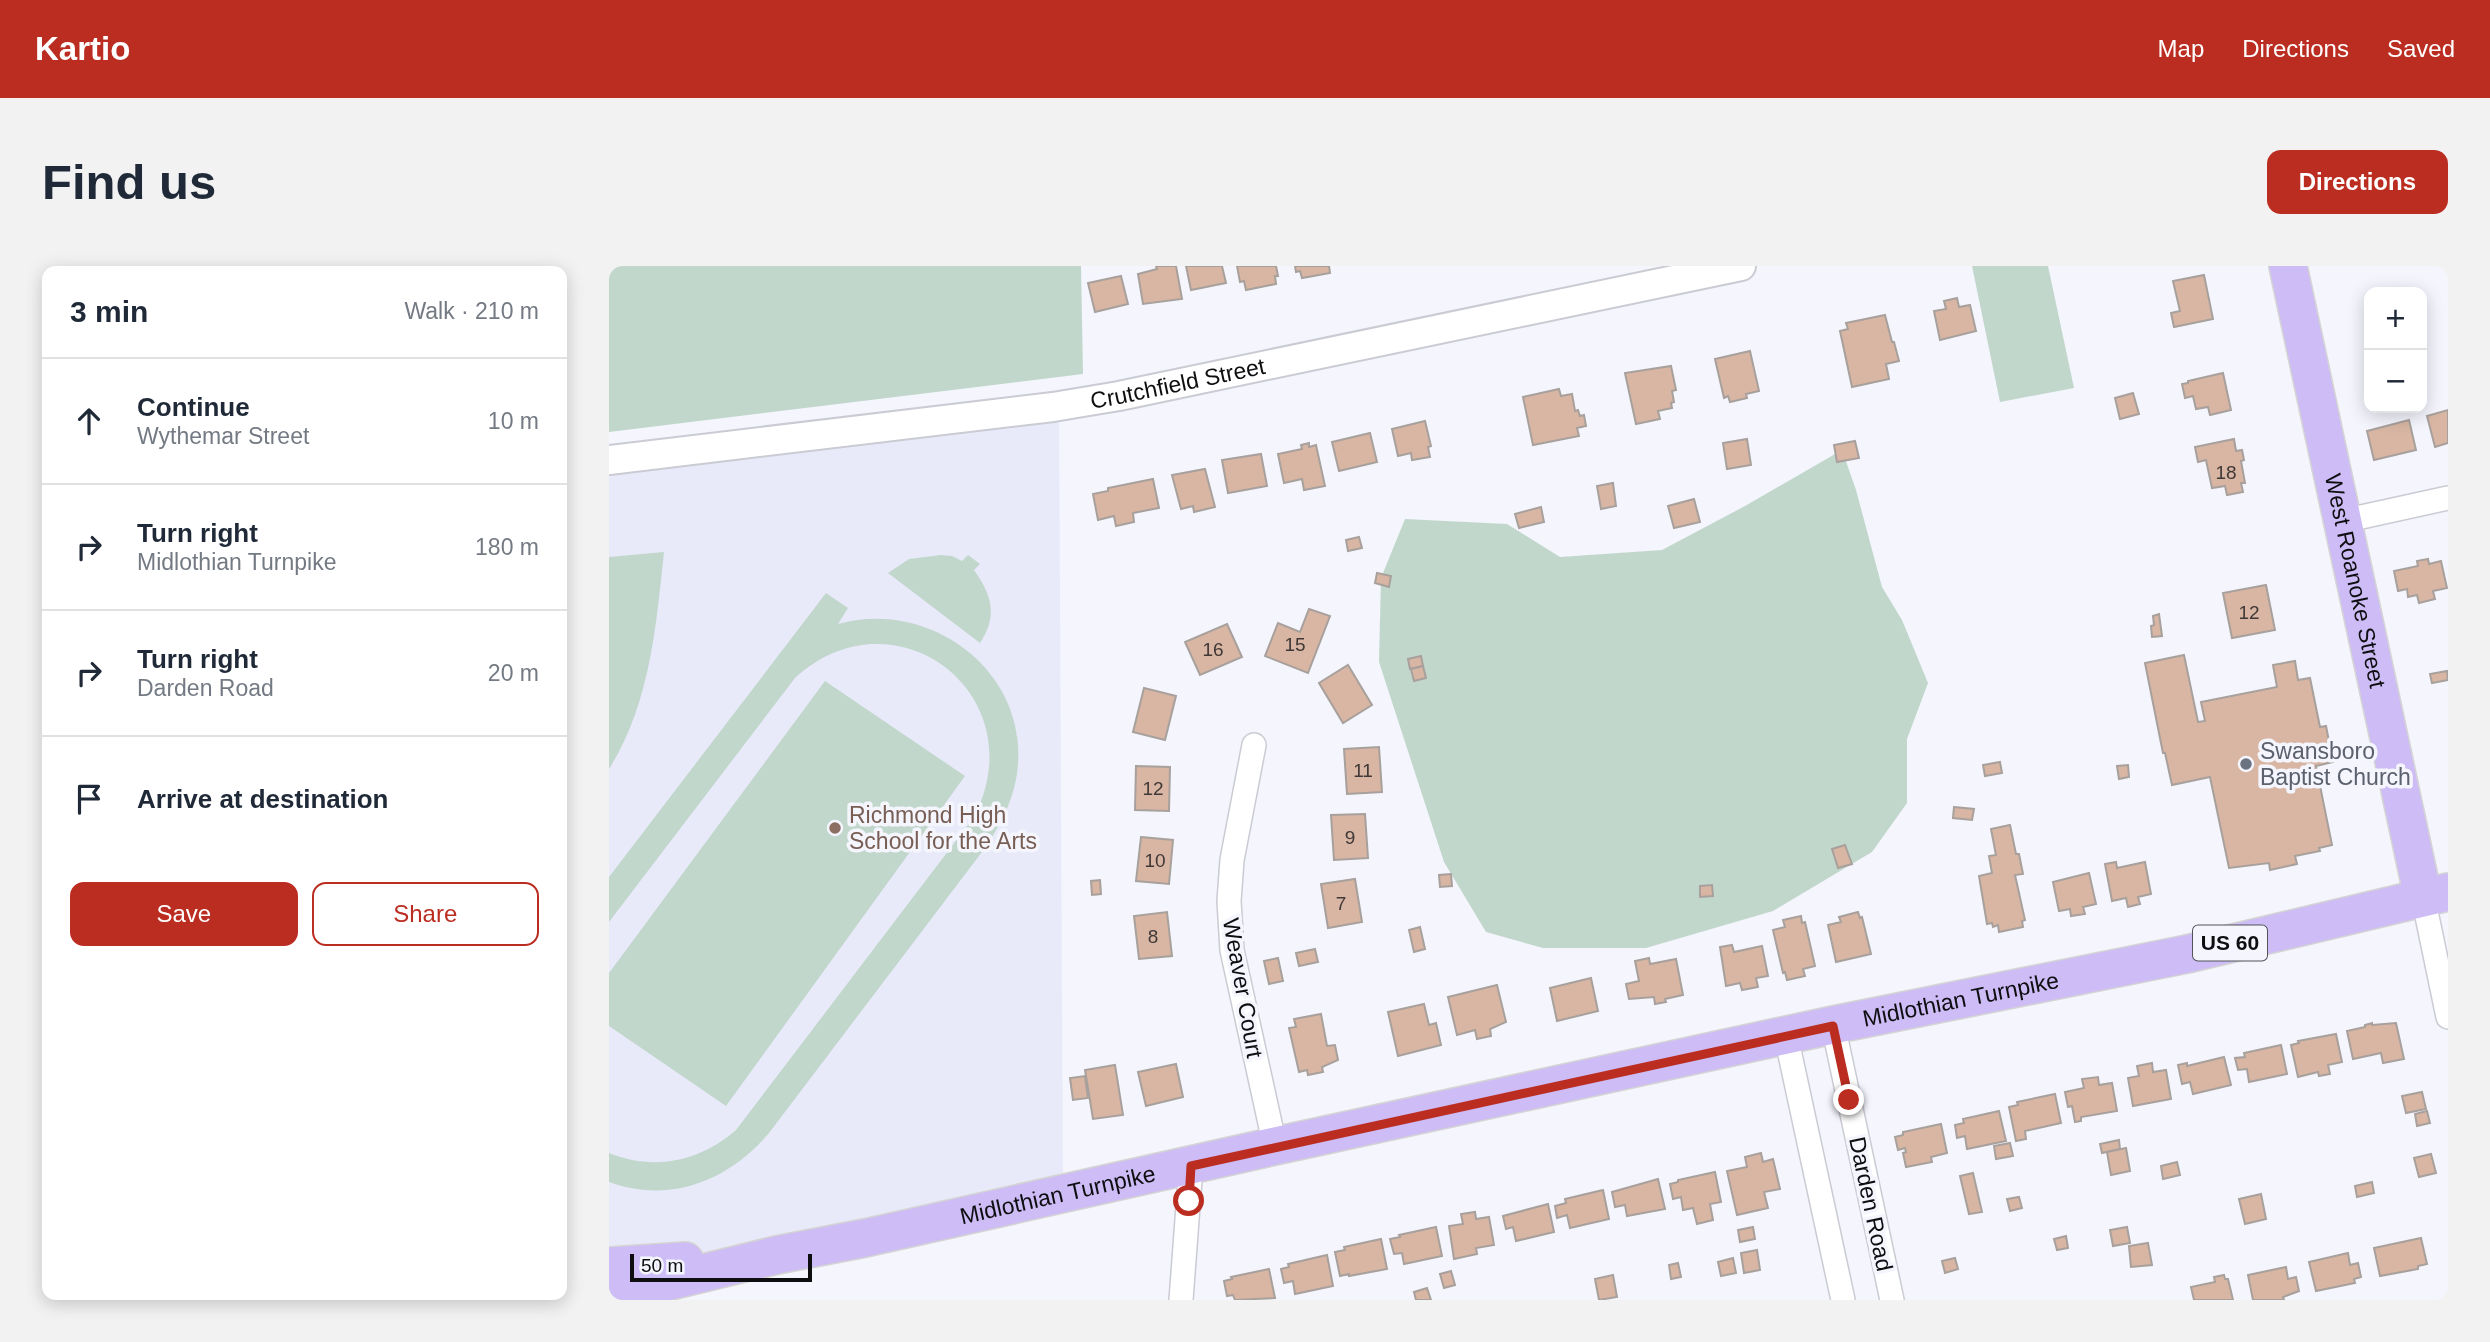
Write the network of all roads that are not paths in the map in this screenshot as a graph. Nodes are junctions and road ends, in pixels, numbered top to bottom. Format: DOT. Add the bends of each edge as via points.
graph roads {
  1 [pos="1741,266"];
  2 [pos="2288,266"];
  3 [pos="609,460"];
  4 [pos="2448,498"];
  5 [pos="2343,521"];
  6 [pos="1254,745"];
  7 [pos="2436,895"];
  8 [pos="2448,1017"];
  9 [pos="1833,1026"];
  10 [pos="1786,1036"];
  11 [pos="1275,1146"];
  12 [pos="1191,1166"];
  13 [pos="777,1255"];
  14 [pos="609,1266"];
  15 [pos="609,1296"];
  16 [pos="1181,1300"];
  17 [pos="1843,1300"];
  18 [pos="1892,1300"];
  1 -- 3 [label="street, Crutchfield Street" via="1119,396"];
  2 -- 5 [label="main road, West Roanoke Street"];
  4 -- 5 [label="street"];
  5 -- 7 [label="main road, West Roanoke Street"];
  6 -- 11 [label="street, Weaver Court" via="1232,860 1229,901 1232,950"];
  7 -- 8 [label="street"];
  7 -- 9 [label="main road, Midlothian Turnpike / US 60" via="2187,954"];
  9 -- 10 [label="main road, Midlothian Turnpike / US 60"];
  9 -- 18 [label="street, Darden Road"];
  10 -- 11 [label="main road, Midlothian Turnpike / US 60"];
  10 -- 17 [label="street, Darden Road"];
  11 -- 12 [label="main road, Midlothian Turnpike / US 60"];
  12 -- 13 [label="main road, Midlothian Turnpike / US 60"];
  12 -- 16 [label="street"];
  13 -- 14 [label="main road, Midlothian Turnpike / US 60"];
  13 -- 15 [label="main road, Midlothian Turnpike / US 60"];
}
